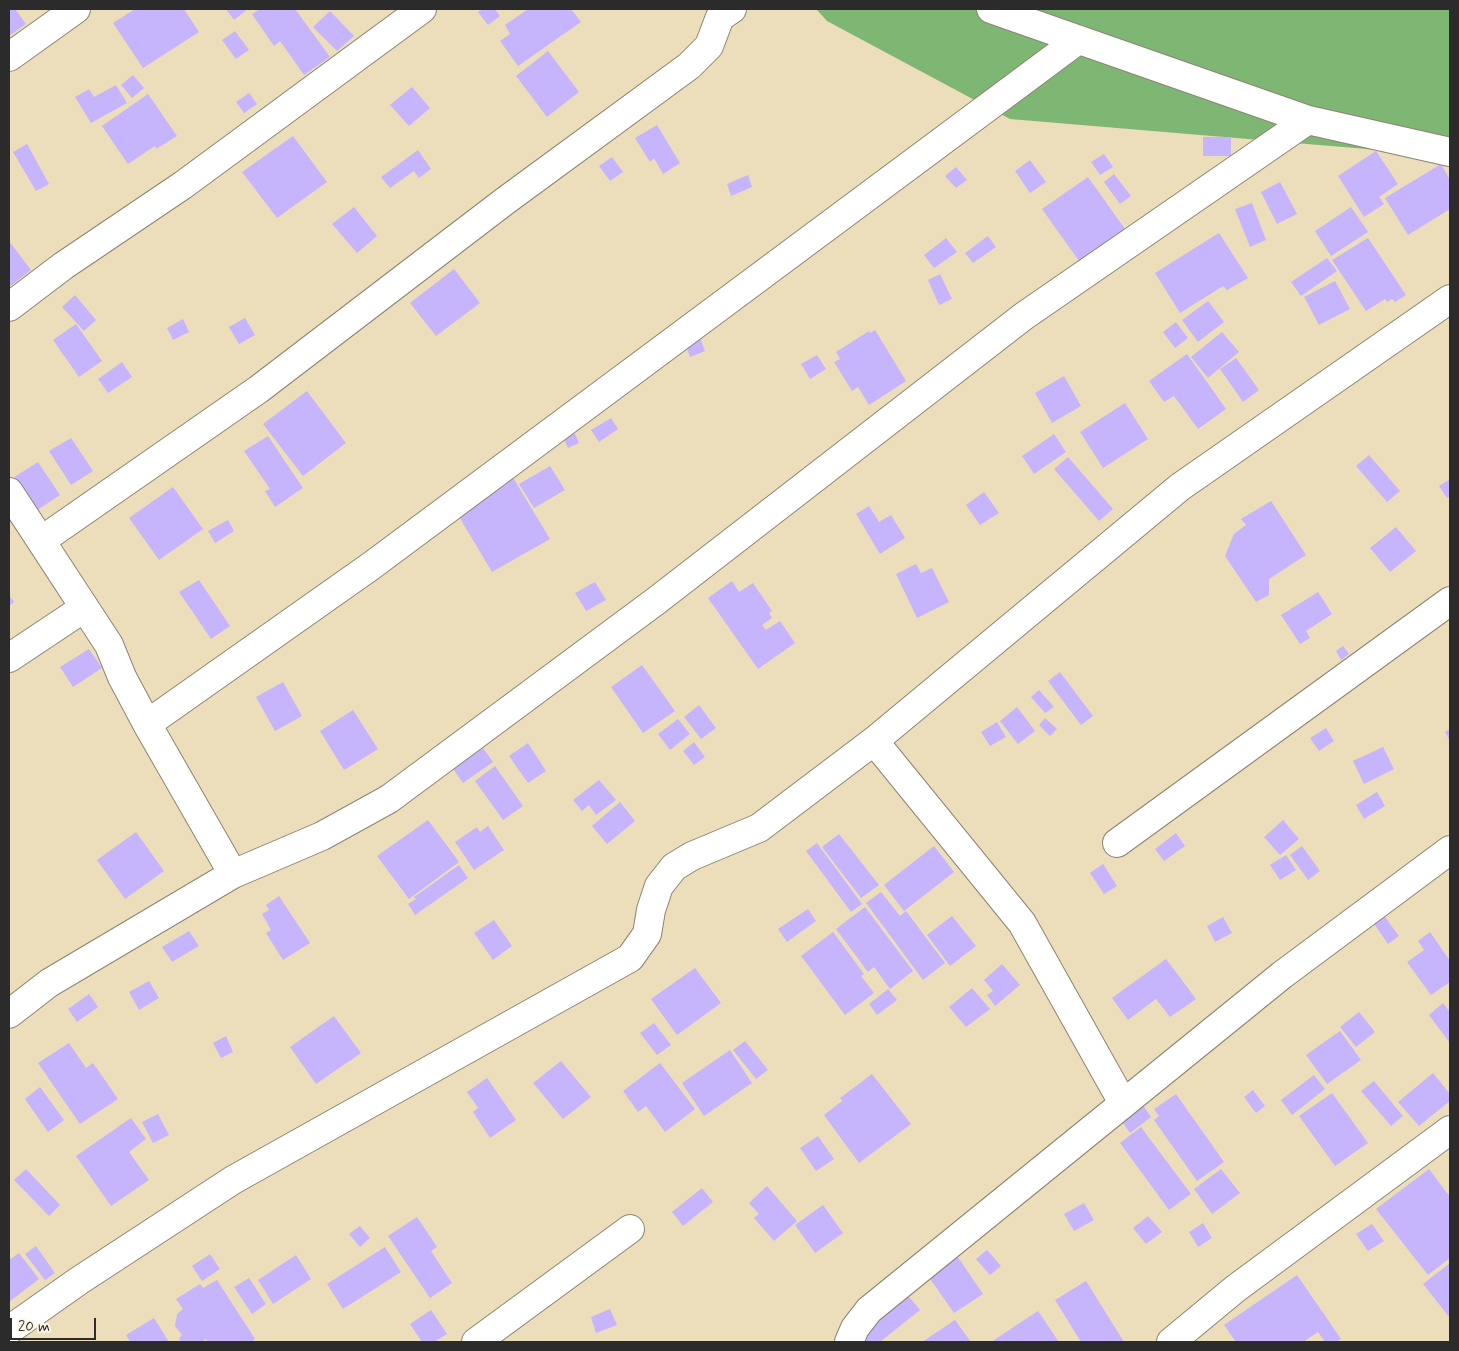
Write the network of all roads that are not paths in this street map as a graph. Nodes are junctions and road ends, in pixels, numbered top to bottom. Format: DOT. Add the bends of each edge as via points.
graph roads {
  1 [pos="76,9"];
  2 [pos="422,9"];
  3 [pos="732,9"];
  4 [pos="991,9"];
  5 [pos="1078,40"];
  6 [pos="9,57"];
  7 [pos="1308,120"];
  8 [pos="1450,152"];
  9 [pos="1450,299"];
  10 [pos="9,307"];
  11 [pos="9,492"];
  12 [pos="42,540"];
  13 [pos="1450,601"];
  14 [pos="84,608"];
  15 [pos="9,658"];
  16 [pos="147,724"];
  17 [pos="874,742"];
  18 [pos="1117,843"];
  19 [pos="1450,850"];
  20 [pos="234,874"];
  21 [pos="9,1014"];
  22 [pos="1123,1104"];
  23 [pos="1450,1130"];
  24 [pos="630,1229"];
  25 [pos="9,1330"];
  26 [pos="1188,1337"];
  27 [pos="476,1342"];
  28 [pos="849,1342"];
  1 -- 6 [label="street"];
  2 -- 10 [label="street" via="183,185 63,266"];
  3 -- 12 [label="street" via="720,18 709,46 689,66 505,201 259,389"];
  4 -- 5 [label="street"];
  5 -- 7 [label="street"];
  5 -- 16 [label="street" via="371,566"];
  7 -- 8 [label="street"];
  7 -- 20 [label="street" via="1024,316 656,602 389,799 322,836"];
  9 -- 17 [label="street" via="1180,487"];
  11 -- 12 [label="street"];
  12 -- 14 [label="street"];
  13 -- 18 [label="street"];
  14 -- 15 [label="street"];
  14 -- 16 [label="street" via="109,645"];
  16 -- 20 [label="street"];
  17 -- 22 [label="street" via="1022,923"];
  17 -- 25 [label="street" via="758,828 674,867 659,886 647,934 630,958 233,1180"];
  19 -- 22 [label="street" via="1282,975"];
  20 -- 21 [label="street" via="49,984"];
  22 -- 28 [label="street" via="869,1310"];
  23 -- 26 [label="street" via="1235,1289"];
  24 -- 27 [label="street"];
}
